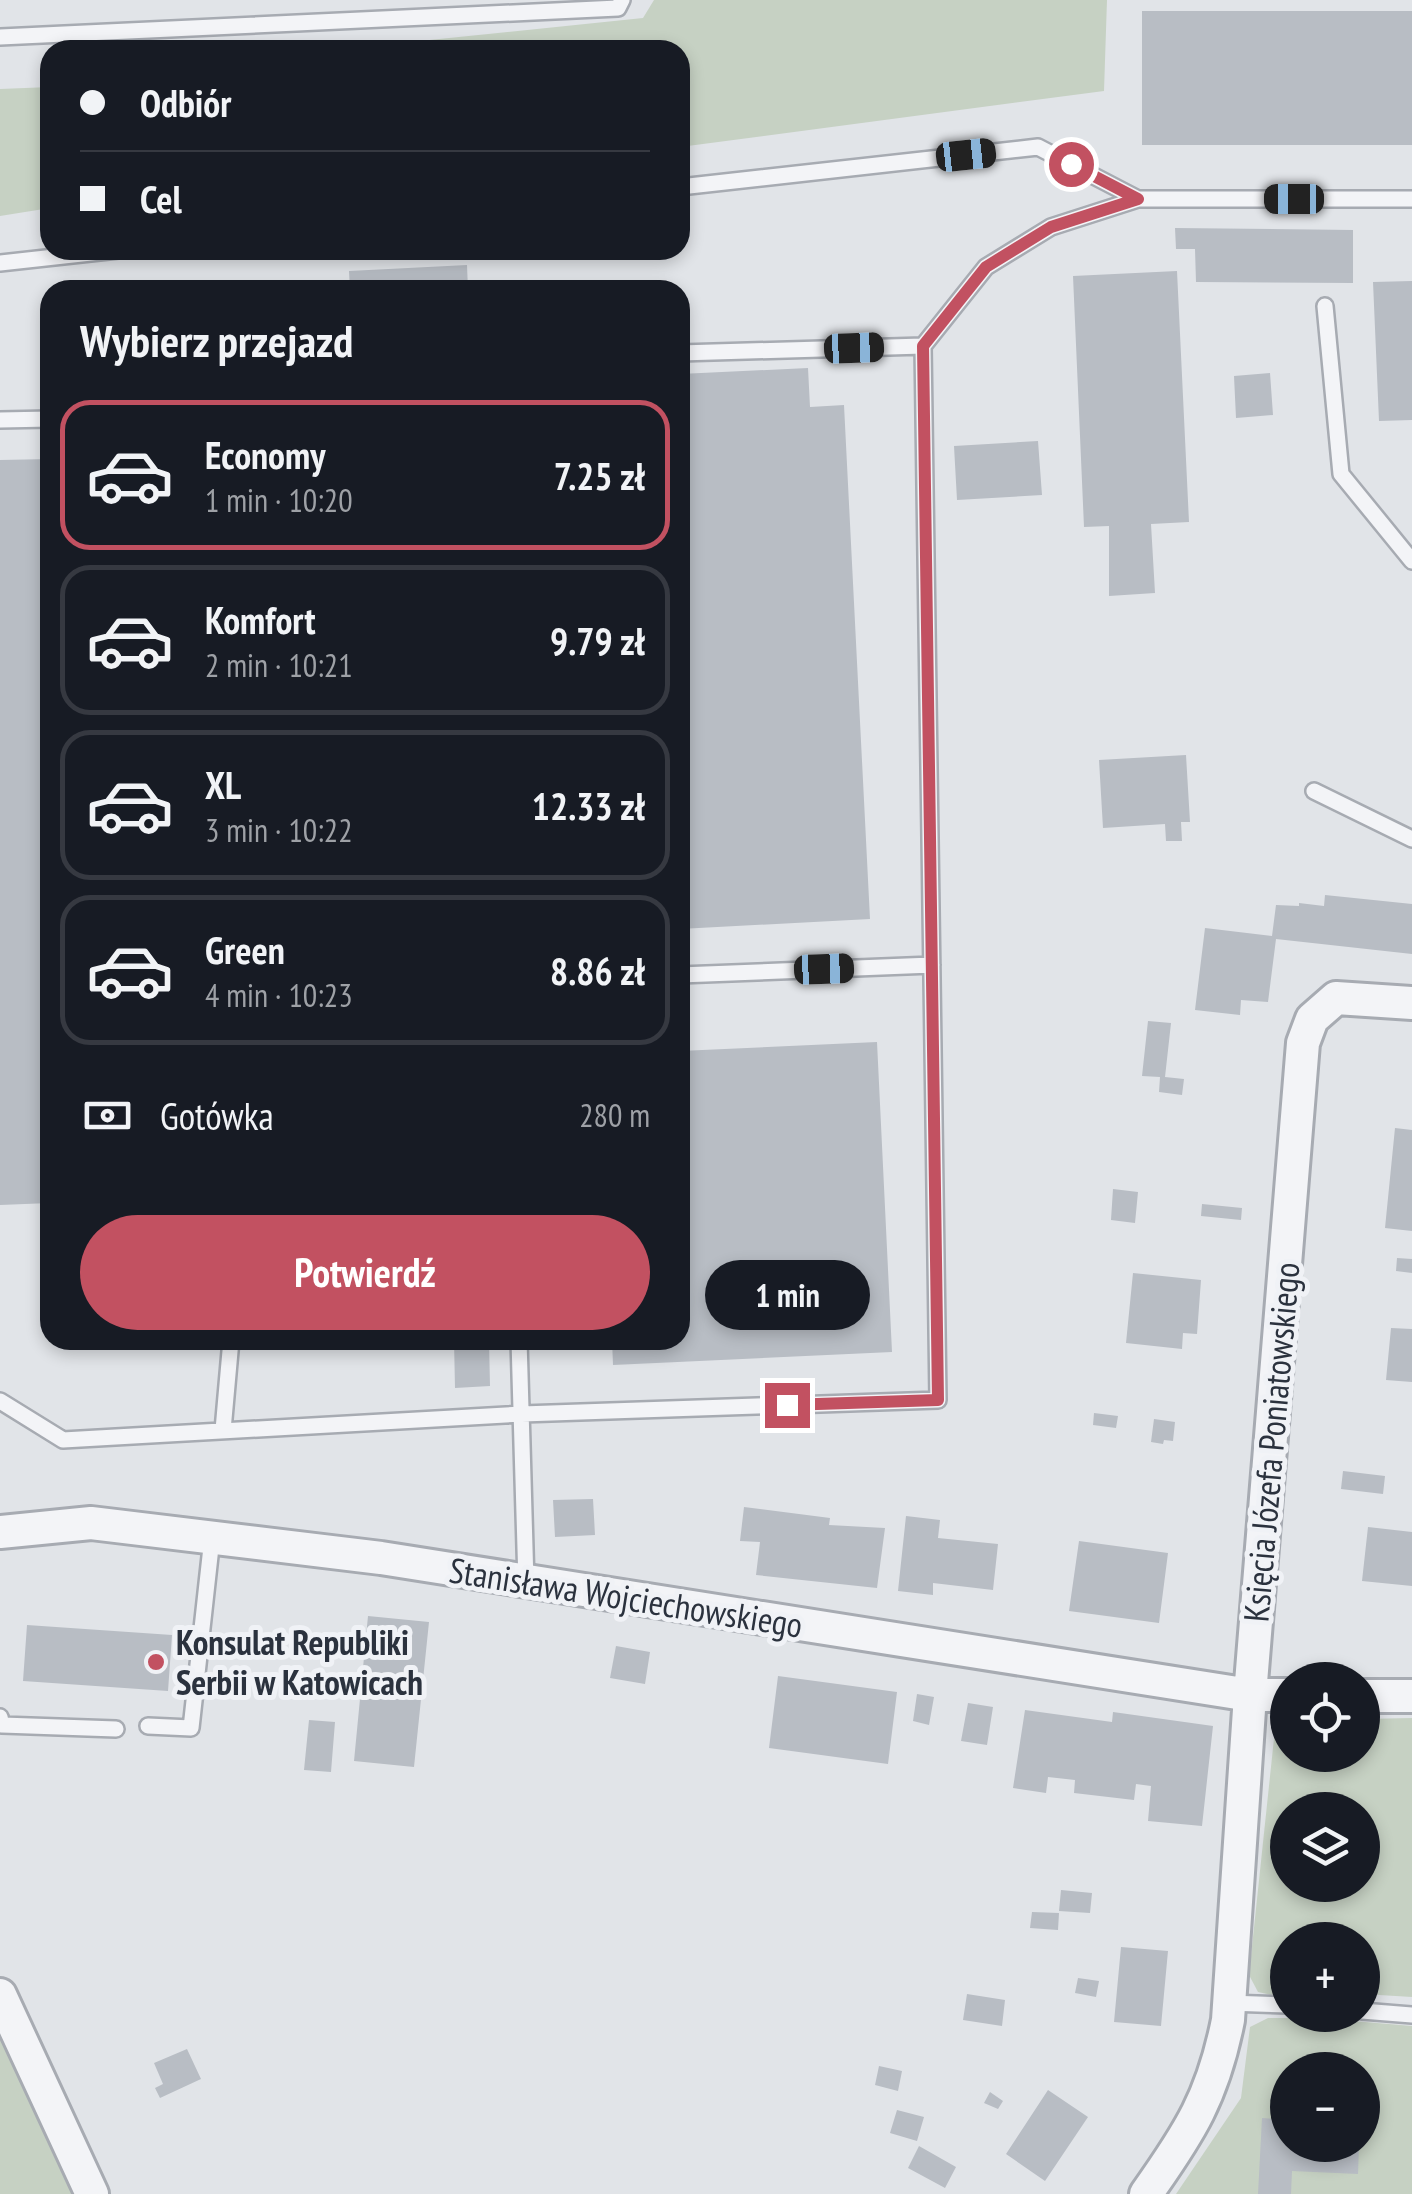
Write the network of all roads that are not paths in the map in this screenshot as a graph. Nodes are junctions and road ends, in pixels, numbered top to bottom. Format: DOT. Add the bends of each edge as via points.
graph roads {
  1 [pos="622,0"];
  2 [pos="0,37"];
  3 [pos="690,186"];
  4 [pos="1138,199"];
  5 [pos="1412,199"];
  6 [pos="40,259"];
  7 [pos="0,263"];
  8 [pos="1325,306"];
  9 [pos="923,346"];
  10 [pos="690,353"];
  11 [pos="40,419"];
  12 [pos="0,420"];
  13 [pos="1412,561"];
  14 [pos="1314,791"];
  15 [pos="1412,839"];
  16 [pos="932,965"];
  17 [pos="690,975"];
  18 [pos="1412,1002"];
  19 [pos="230,1350"];
  20 [pos="519,1350"];
  21 [pos="0,1401"];
  22 [pos="522,1414"];
  23 [pos="223,1430"];
  24 [pos="0,1532"];
  25 [pos="212,1538"];
  26 [pos="526,1583"];
  27 [pos="1250,1695"];
  28 [pos="1270,1695"];
  29 [pos="1380,1696"];
  30 [pos="1412,1696"];
  31 [pos="0,1716"];
  32 [pos="148,1726"];
  33 [pos="116,1729"];
  34 [pos="0,1995"];
  35 [pos="1228,2003"];
  36 [pos="1270,2004"];
  37 [pos="1380,2013"];
  38 [pos="1412,2016"];
  39 [pos="92,2194"];
  40 [pos="1146,2194"];
  1 -- 2 [label="lane" via="618,8"];
  3 -- 4 [label="lane" via="1038,147"];
  4 -- 5 [label="lane"];
  4 -- 9 [label="lane" via="1051,227 986,267"];
  6 -- 7 [label="lane"];
  8 -- 13 [label="lane" via="1342,474"];
  9 -- 10 [label="lane"];
  9 -- 16 [label="lane"];
  11 -- 12 [label="lane"];
  14 -- 15 [label="lane"];
  16 -- 17 [label="lane"];
  16 -- 22 [label="lane" via="938,1400"];
  18 -- 27 [label="street, Księcia Józefa Poniatowskiego" via="1336,998 1319,1010 1303,1043"];
  19 -- 23 [label="lane"];
  20 -- 22 [label="lane"];
  21 -- 23 [label="lane" via="63,1440"];
  22 -- 23 [label="lane"];
  22 -- 26 [label="lane"];
  24 -- 25 [label="street, Stanisława Wojciechowskiego" via="91,1523"];
  25 -- 26 [label="street, Stanisława Wojciechowskiego"];
  25 -- 32 [label="lane" via="191,1728"];
  26 -- 27 [label="street, Stanisława Wojciechowskiego"];
  27 -- 28 [label="street, Stanisława Wojciechowskiego"];
  27 -- 35 [label="street, Księcia Józefa Poniatowskiego"];
  29 -- 30 [label="street"];
  31 -- 33 [label="lane" via="2,1725"];
  34 -- 39 [label="street"];
  35 -- 36 [label="lane"];
  35 -- 40 [label="street, Księcia Józefa Poniatowskiego" via="1219,2063 1200,2114"];
  37 -- 38 [label="lane"];
}
